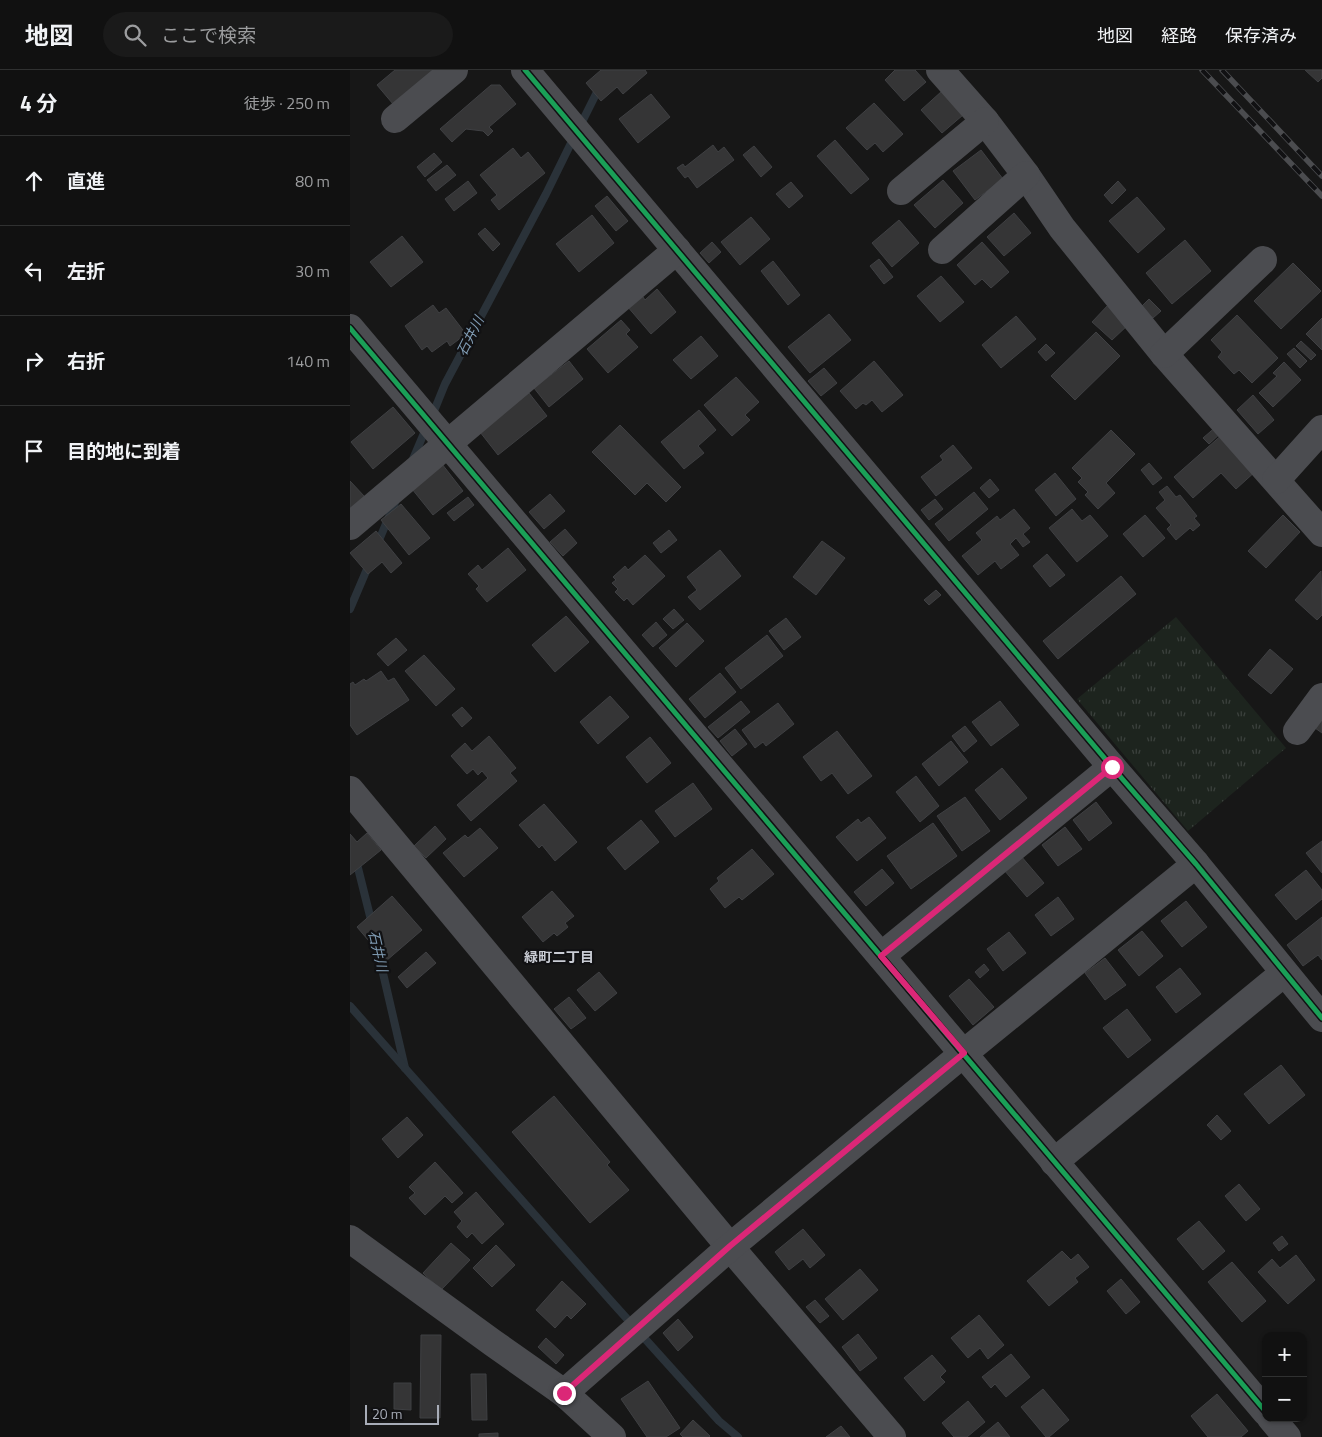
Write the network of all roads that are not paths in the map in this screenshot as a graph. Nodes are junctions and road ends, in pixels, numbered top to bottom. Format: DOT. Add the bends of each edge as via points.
graph roads {
  1 [pos="454,70"];
  2 [pos="525,70"];
  3 [pos="940,70"];
  4 [pos="395,119"];
  5 [pos="985,121"];
  6 [pos="1026,175"];
  7 [pos="901,191"];
  8 [pos="677,250"];
  9 [pos="942,250"];
  10 [pos="1263,260"];
  11 [pos="350,328"];
  12 [pos="1164,354"];
  13 [pos="1322,428"];
  14 [pos="447,443"];
  15 [pos="1276,480"];
  16 [pos="350,526"];
  17 [pos="1322,533"];
  18 [pos="1322,696"];
  19 [pos="1297,731"];
  20 [pos="1112,767"];
  21 [pos="350,790"];
  22 [pos="1196,864"];
  23 [pos="881,956"];
  24 [pos="1284,973"];
  25 [pos="1322,1018"];
  26 [pos="964,1053"];
  27 [pos="1054,1162"];
  28 [pos="350,1239"];
  29 [pos="730,1246"];
  30 [pos="564,1393"];
  31 [pos="1262,1407"];
  32 [pos="1274,1422"];
  33 [pos="612,1437"];
  34 [pos="892,1437"];
  35 [pos="1286,1437"];
  1 -- 4 [label="street"];
  2 -- 8 [label="street"];
  3 -- 5 [label="street"];
  5 -- 6 [label="street"];
  5 -- 7 [label="street"];
  6 -- 9 [label="street"];
  6 -- 12 [label="street" via="1062,228"];
  8 -- 14 [label="street"];
  8 -- 20 [label="street"];
  10 -- 12 [label="street"];
  11 -- 14 [label="street"];
  12 -- 15 [label="street"];
  13 -- 15 [label="street"];
  14 -- 16 [label="street"];
  14 -- 23 [label="street"];
  15 -- 17 [label="street"];
  18 -- 19 [label="street"];
  20 -- 22 [label="street"];
  20 -- 23 [label="street"];
  21 -- 29 [label="street"];
  22 -- 24 [label="street"];
  22 -- 26 [label="street"];
  23 -- 26 [label="street"];
  24 -- 25 [label="street"];
  24 -- 27 [label="street"];
  26 -- 27 [label="street"];
  26 -- 29 [label="street"];
  27 -- 31 [label="street"];
  28 -- 30 [label="street"];
  29 -- 30 [label="street"];
  29 -- 34 [label="street"];
  30 -- 33 [label="street"];
  32 -- 35 [label="street"];
}
